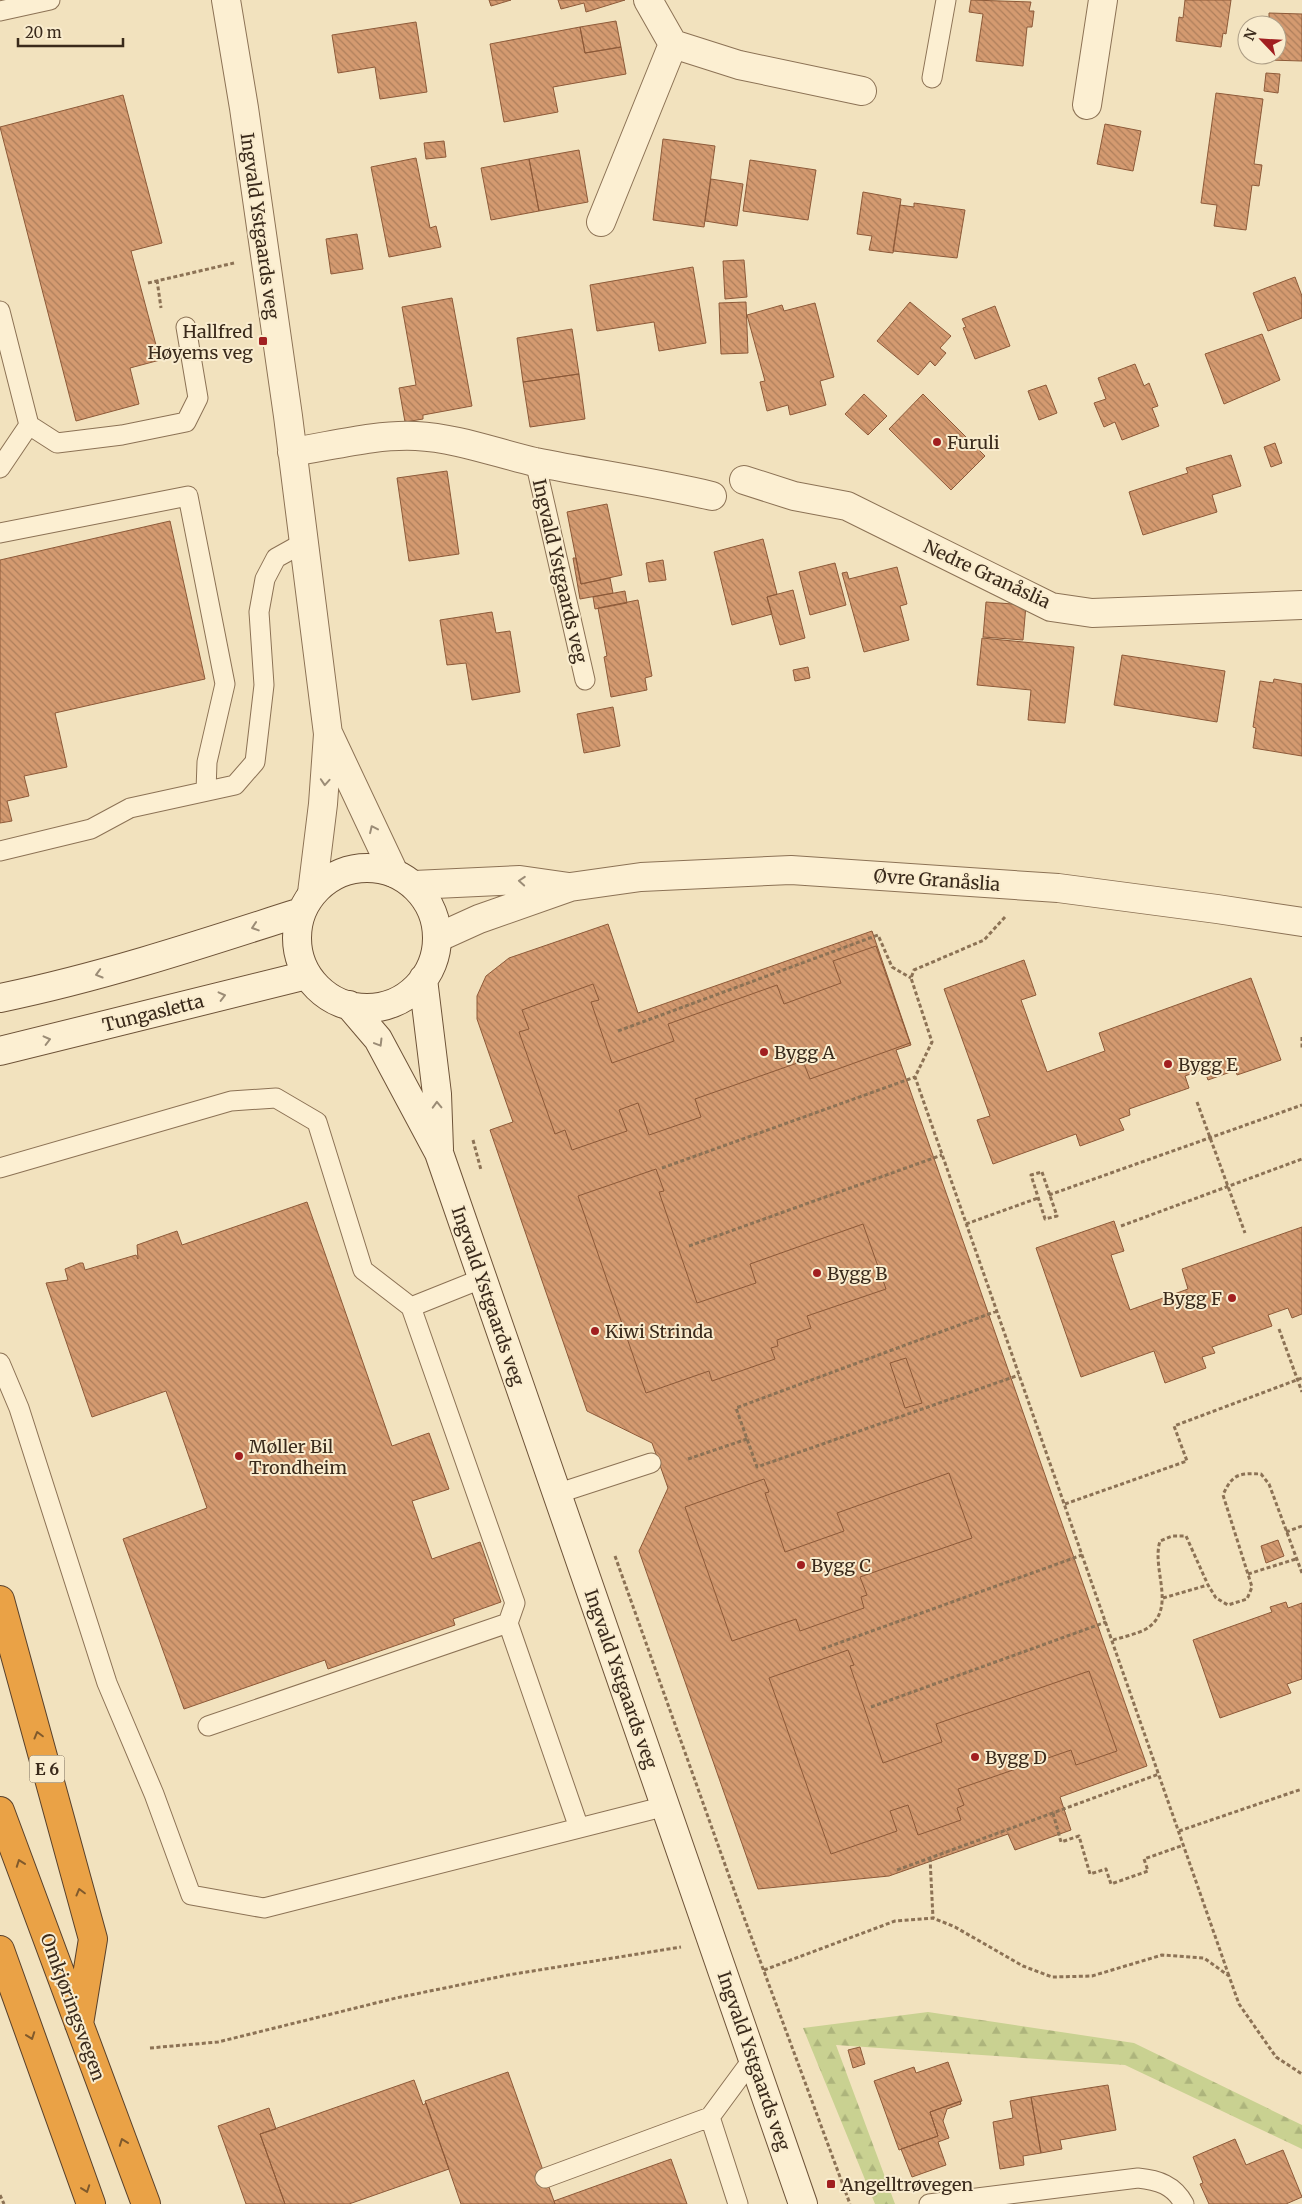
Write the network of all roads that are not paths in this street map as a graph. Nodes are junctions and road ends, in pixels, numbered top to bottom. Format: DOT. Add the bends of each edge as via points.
graph roads {
  1 [pos="50,0"];
  2 [pos="226,0"];
  3 [pos="648,0"];
  4 [pos="946,0"];
  5 [pos="1103,0"];
  6 [pos="0,11"];
  7 [pos="673,44"];
  8 [pos="932,78"];
  9 [pos="862,91"];
  10 [pos="1087,105"];
  11 [pos="602,222"];
  12 [pos="0,311"];
  13 [pos="186,327"];
  14 [pos="28,425"];
  15 [pos="292,452"];
  16 [pos="535,461"];
  17 [pos="0,468"];
  18 [pos="744,480"];
  19 [pos="712,496"];
  20 [pos="0,533"];
  21 [pos="303,543"];
  22 [pos="1302,606"];
  23 [pos="585,680"];
  24 [pos="328,734"];
  25 [pos="206,791"];
  26 [pos="0,851"];
  27 [pos="404,879"];
  28 [pos="570,887"];
  29 [pos="306,903"];
  30 [pos="1302,922"];
  31 [pos="437,938"];
  32 [pos="307,975"];
  33 [pos="423,979"];
  34 [pos="0,998"];
  35 [pos="349,1005"];
  36 [pos="0,1051"];
  37 [pos="439,1153"];
  38 [pos="0,1168"];
  39 [pos="481,1279"];
  40 [pos="411,1307"];
  41 [pos="0,1363"];
  42 [pos="651,1463"];
  43 [pos="556,1494"];
  44 [pos="0,1600"];
  45 [pos="508,1623"];
  46 [pos="208,1726"];
  47 [pos="666,1806"];
  48 [pos="0,1811"];
  49 [pos="579,1828"];
  50 [pos="0,1950"];
  51 [pos="79,2024"];
  52 [pos="752,2060"];
  53 [pos="710,2117"];
  54 [pos="545,2178"];
  55 [pos="91,2204"];
  56 [pos="146,2204"];
  57 [pos="738,2204"];
  58 [pos="803,2204"];
  59 [pos="929,2204"];
  60 [pos="1184,2204"];
  1 -- 6 [label="lane"];
  2 -- 15 [label="street, Ingvald Ystgaards veg"];
  3 -- 7 [label="street"];
  4 -- 8 [label="lane"];
  5 -- 10 [label="street"];
  7 -- 9 [label="street" via="739,65"];
  7 -- 11 [label="street"];
  12 -- 14 [label="lane"];
  13 -- 14 [label="lane" via="198,398 186,422 58,443"];
  14 -- 17 [label="lane"];
  15 -- 16 [label="street, Ingvald Ystgaards veg" via="388,436 417,436 460,442"];
  15 -- 21 [label="street, Ingvald Ystgaards veg"];
  16 -- 19 [label="street, Ingvald Ystgaards veg"];
  16 -- 23 [label="lane, Ingvald Ystgaards veg"];
  18 -- 22 [label="street, Nedre Granåslia" via="794,496 847,506 1051,607 1092,613"];
  20 -- 25 [label="lane" via="188,496 226,684 206,762"];
  21 -- 24 [label="street, Ingvald Ystgaards veg"];
  21 -- 25 [label="lane" via="276,558 265,580 259,612 264,685 255,762 235,785"];
  27 -- 24 [label="street, Ingvald Ystgaards veg, one-way"];
  24 -- 29 [label="street, Ingvald Ystgaards veg, one-way" via="323,804"];
  25 -- 26 [label="lane" via="130,808 91,829"];
  28 -- 27 [label="street, Øvre Granåslia, one-way" via="520,880"];
  27 -- 29 [label="street" via="371,867 348,870 328,879"];
  27 -- 31 [label="street" via="429,904"];
  28 -- 30 [label="street, Øvre Granåslia" via="641,877 792,870 1033,887"];
  28 -- 31 [label="street, Øvre Granåslia" via="479,919"];
  29 -- 32 [label="street" via="296,933 298,955"];
  29 -- 34 [label="street, one-way" via="196,946 57,986"];
  31 -- 33 [label="street" via="431,968"];
  32 -- 35 [label="street" via="321,992"];
  36 -- 32 [label="street, Tungasletta, one-way"];
  33 -- 35 [label="street" via="402,999 383,1007"];
  37 -- 33 [label="street, Ingvald Ystgaards veg, one-way" via="437,1094"];
  35 -- 37 [label="street, Ingvald Ystgaards veg, one-way" via="378,1039"];
  37 -- 39 [label="street, Ingvald Ystgaards veg"];
  38 -- 40 [label="lane" via="231,1101 276,1098 317,1122 363,1270"];
  39 -- 40 [label="lane"];
  39 -- 43 [label="street, Ingvald Ystgaards veg"];
  40 -- 45 [label="lane" via="515,1603"];
  41 -- 49 [label="lane" via="19,1408 107,1683 154,1794 191,1895 264,1908"];
  42 -- 43 [label="lane"];
  43 -- 47 [label="street, Ingvald Ystgaards veg"];
  51 -- 44 [label="highway, E 6, one-way" via="92,1939"];
  45 -- 46 [label="lane"];
  45 -- 49 [label="lane"];
  47 -- 49 [label="lane"];
  47 -- 52 [label="street, Ingvald Ystgaards veg"];
  51 -- 48 [label="highway, Omkjøringsvegen / E 6, one-way"];
  50 -- 55 [label="highway, one-way"];
  56 -- 51 [label="highway, Omkjøringsvegen / E 6, one-way"];
  52 -- 53 [label="lane"];
  52 -- 58 [label="street, Ingvald Ystgaards veg"];
  53 -- 54 [label="lane"];
  53 -- 57 [label="lane"];
  59 -- 60 [label="lane" via="1138,2178 1166,2184"];
}
